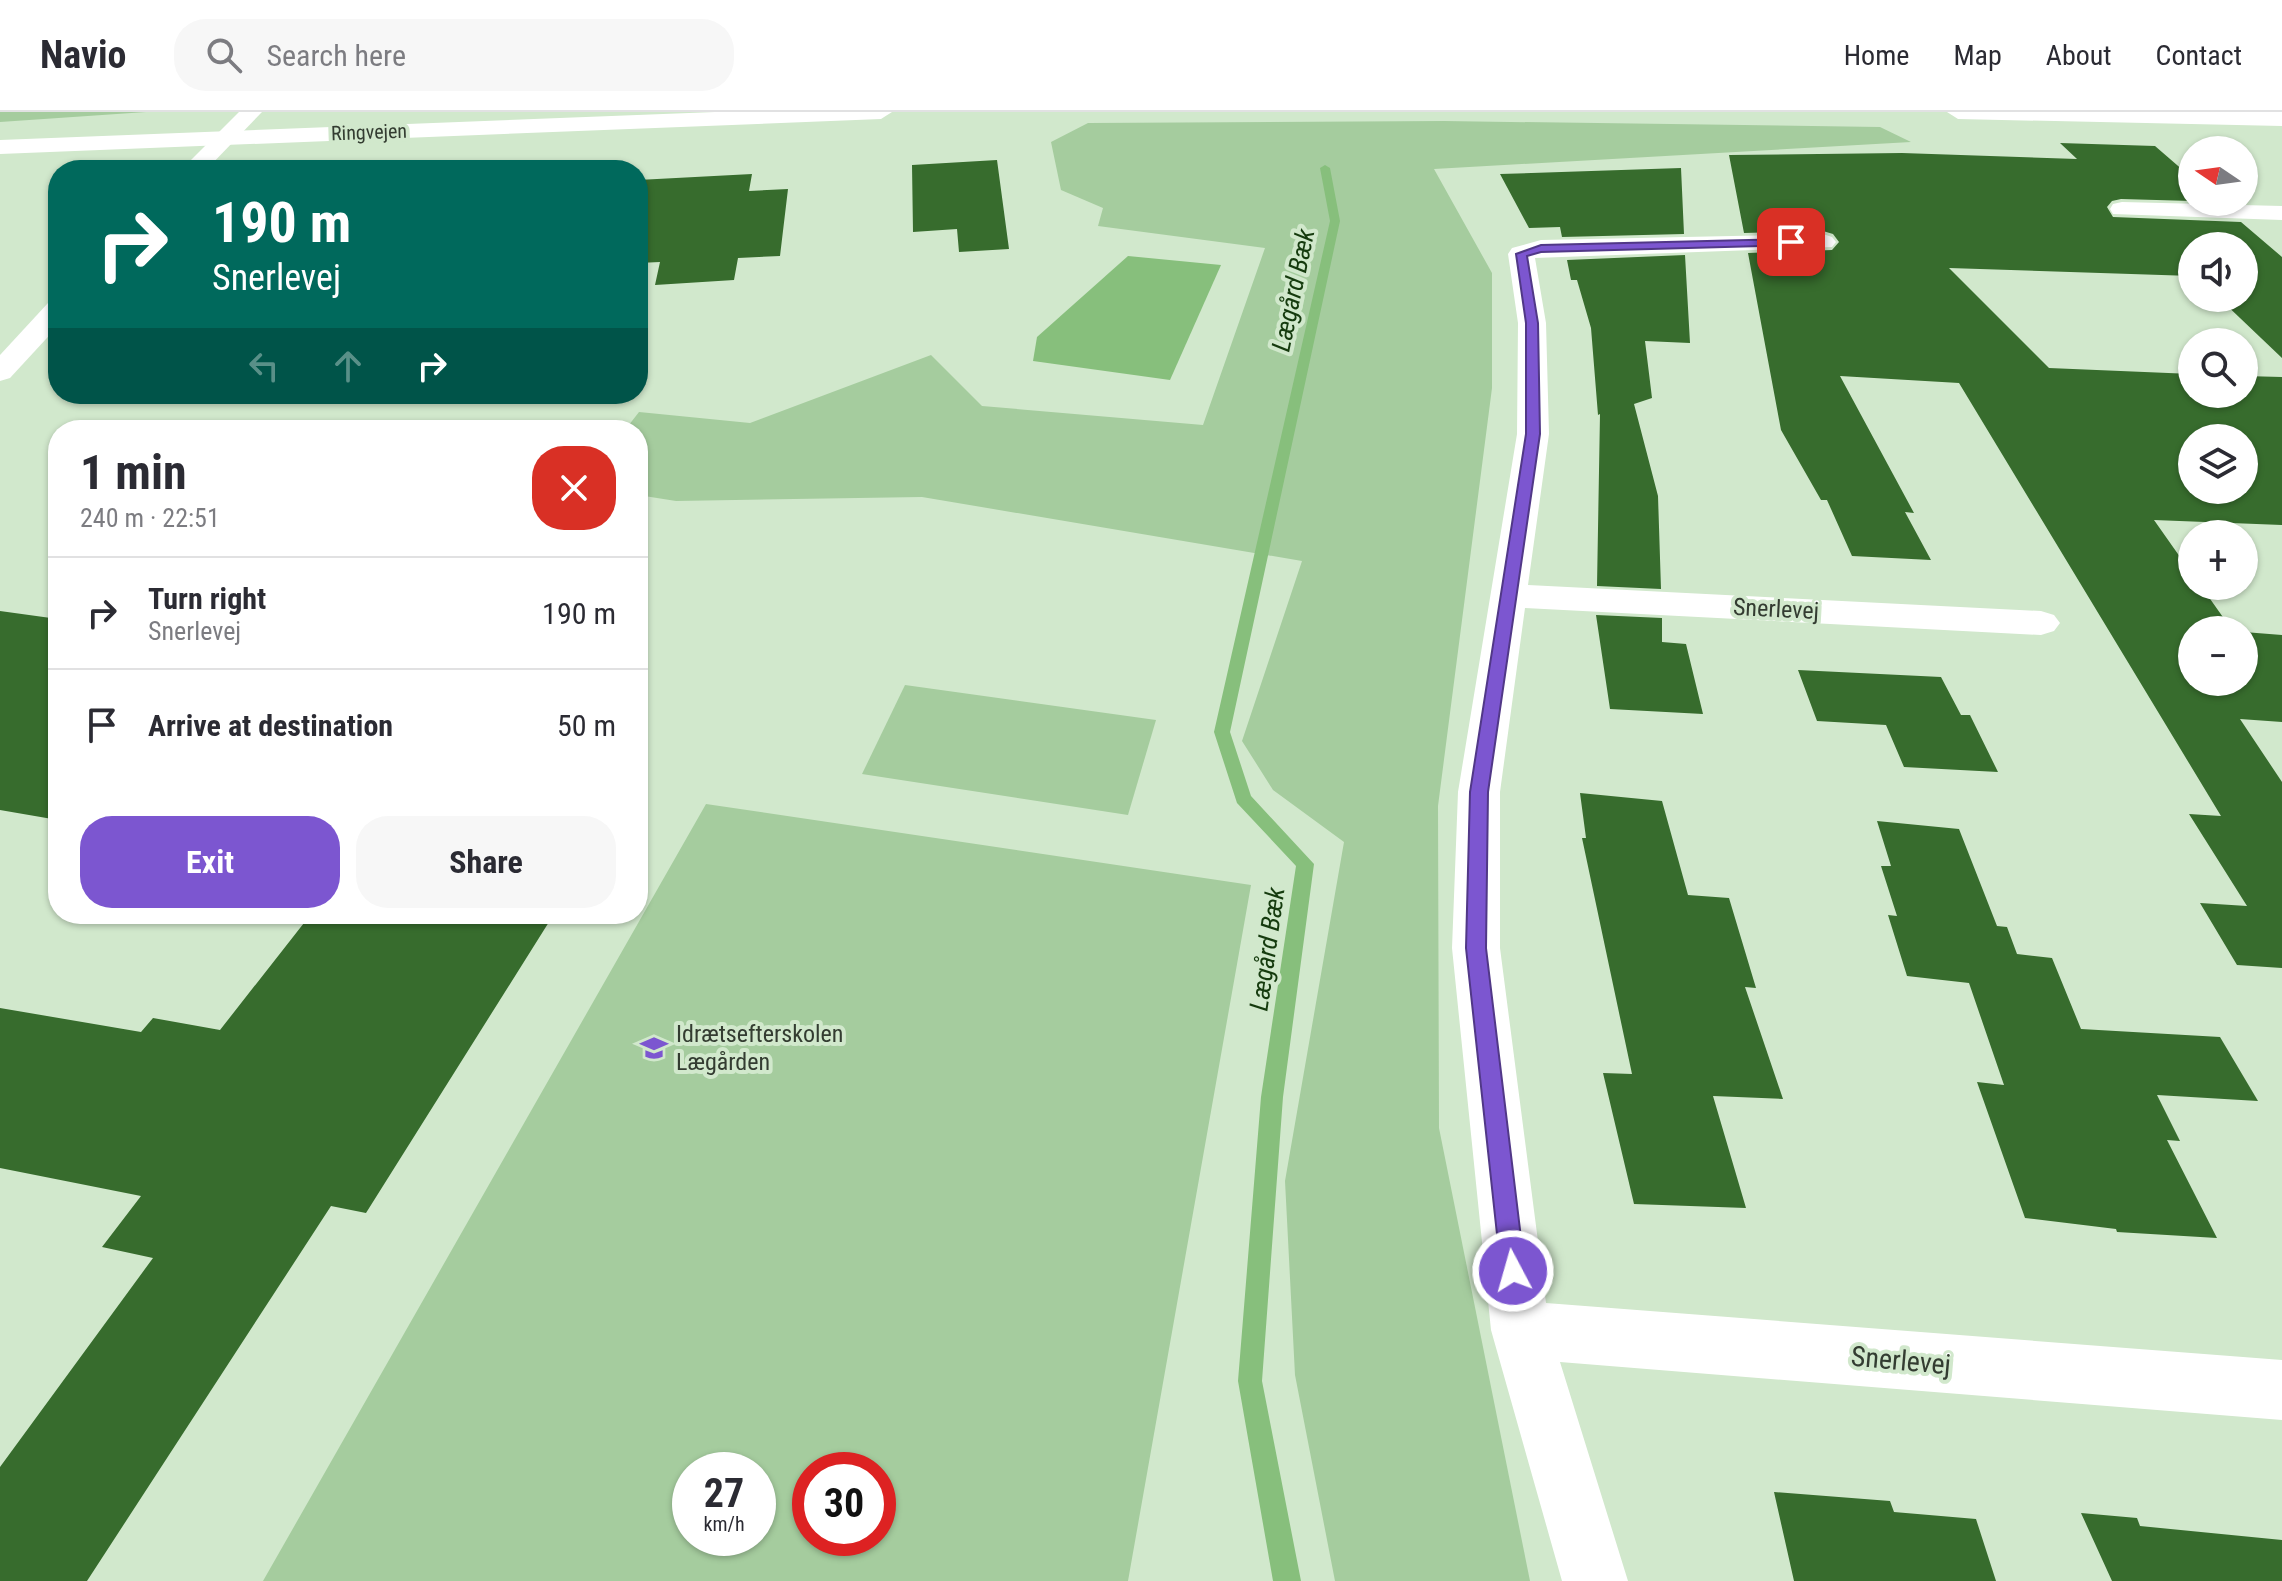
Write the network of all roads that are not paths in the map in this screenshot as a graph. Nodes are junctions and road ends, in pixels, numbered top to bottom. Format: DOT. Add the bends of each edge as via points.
graph roads {
  1 [pos="251,112"];
  2 [pos="881,112"];
  3 [pos="1958,112"];
  4 [pos="2282,119"];
  5 [pos="225,138"];
  6 [pos="0,147"];
  7 [pos="203,160"];
  8 [pos="2122,209"];
  9 [pos="2282,213"];
  10 [pos="1823,242"];
  11 [pos="48,320"];
  12 [pos="0,372"];
  13 [pos="1511,596"];
  14 [pos="2041,623"];
  15 [pos="1520,1330"];
  16 [pos="2282,1390"];
  17 [pos="1595,1581"];
  1 -- 5 [label="street"];
  2 -- 5 [label="street, Ringvejen"];
  3 -- 4 [label="street"];
  5 -- 6 [label="street, Ringvejen"];
  5 -- 7 [label="street"];
  8 -- 9 [label="street"];
  10 -- 13 [label="street" via="1541,248 1521,254 1532,323 1533,434"];
  11 -- 12 [label="street"];
  13 -- 14 [label="street, Snerlevej"];
  13 -- 15 [label="street" via="1479,792 1476,948"];
  15 -- 16 [label="street, Snerlevej"];
  15 -- 17 [label="street"];
}
